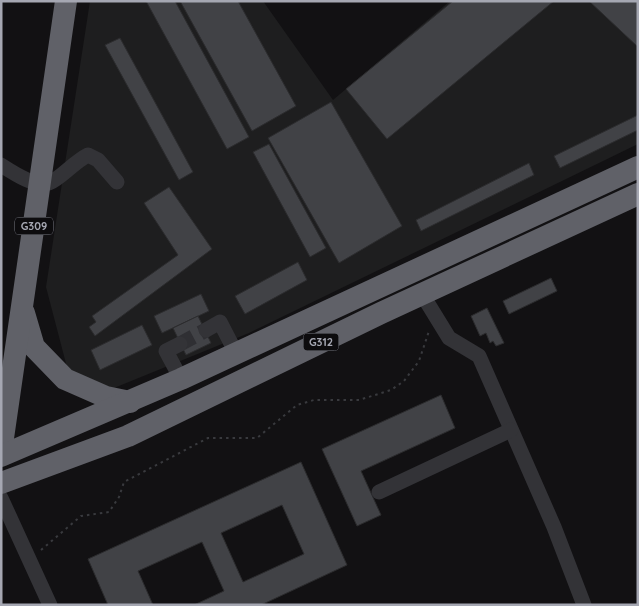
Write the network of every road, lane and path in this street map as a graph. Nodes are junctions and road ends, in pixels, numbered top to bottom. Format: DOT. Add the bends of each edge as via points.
graph roads {
  1 [pos="66,1"];
  2 [pos="1,165"];
  3 [pos="638,167"];
  4 [pos="117,182"];
  5 [pos="40,184"];
  6 [pos="638,194"];
  7 [pos="422,294"];
  8 [pos="22,306"];
  9 [pos="437,318"];
  10 [pos="206,330"];
  11 [pos="180,344"];
  12 [pos="15,352"];
  13 [pos="236,353"];
  14 [pos="181,379"];
  15 [pos="1,387"];
  16 [pos="130,402"];
  17 [pos="511,430"];
  18 [pos="1,452"];
  19 [pos="1,456"];
  20 [pos="1,483"];
  21 [pos="379,492"];
  22 [pos="1,498"];
  23 [pos="29,558"];
  24 [pos="50,605"];
  25 [pos="584,605"];
  1 -- 5 [label="highway, G309"];
  2 -- 5 [label="street"];
  3 -- 13 [label="highway, G312"];
  4 -- 5 [label="street" via="98,160 88,155 50,183"];
  5 -- 8 [label="highway, G309"];
  6 -- 7 [label="highway, G312"];
  7 -- 9 [label="street"];
  7 -- 20 [label="highway, G312" via="128,436"];
  8 -- 12 [label="highway, G309"];
  8 -- 16 [label="highway" via="34,347 65,379 106,397"];
  9 -- 17 [label="street" via="449,338 479,356"];
  9 -- 23 [label="path" via="425,339 419,361 404,381 391,390 359,400 314,400 297,405 258,438 208,438 124,482 109,512 81,516"];
  10 -- 13 [label="street" via="220,322"];
  11 -- 14 [label="street" via="166,351"];
  12 -- 15 [label="highway"];
  12 -- 18 [label="highway, G309"];
  13 -- 14 [label="highway, G312"];
  14 -- 16 [label="highway, G312"];
  16 -- 19 [label="highway, G312"];
  17 -- 21 [label="street"];
  17 -- 25 [label="street"];
  22 -- 23 [label="street"];
  23 -- 24 [label="street"];
}
